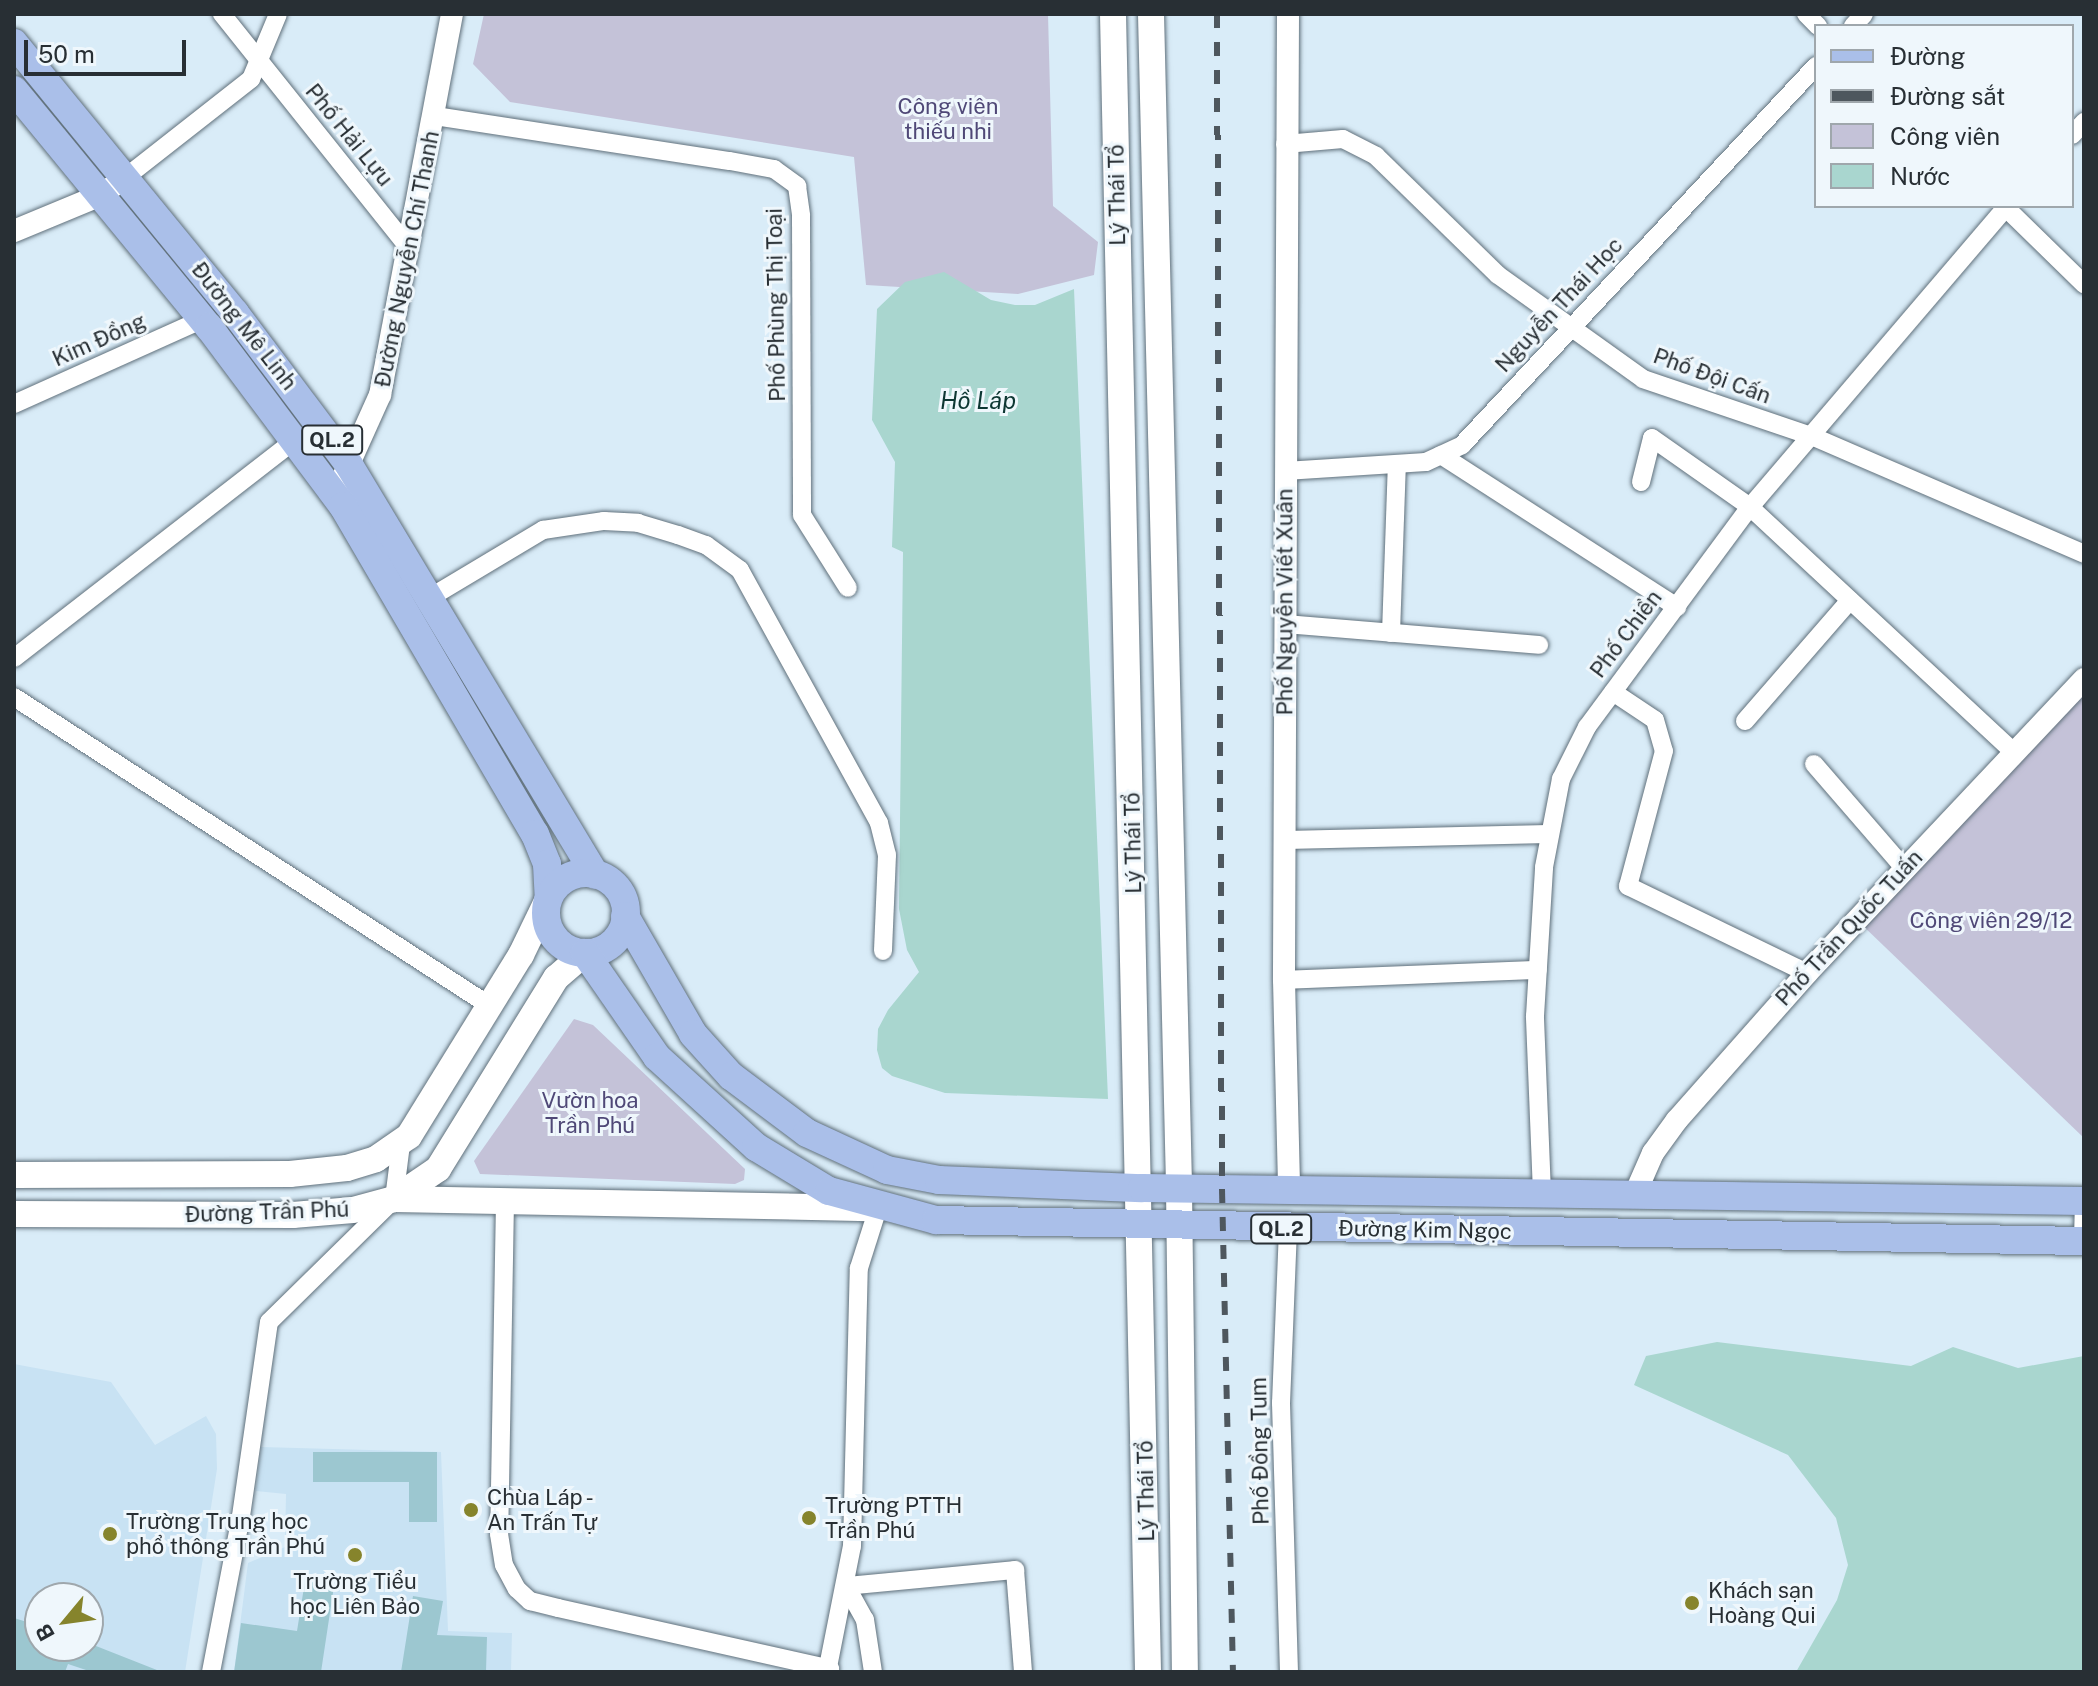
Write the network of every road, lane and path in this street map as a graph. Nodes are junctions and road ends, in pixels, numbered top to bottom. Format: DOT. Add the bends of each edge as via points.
graph roads {
  1 [pos="222,14"];
  2 [pos="278,14"];
  3 [pos="452,14"];
  4 [pos="1113,14"];
  5 [pos="1151,14"];
  6 [pos="1288,14"];
  7 [pos="14,43"];
  8 [pos="261,62"];
  9 [pos="1814,68"];
  10 [pos="14,90"];
  11 [pos="435,116"];
  12 [pos="1285,144"];
  13 [pos="126,177"];
  14 [pos="101,195"];
  15 [pos="2003,208"];
  16 [pos="2007,208"];
  17 [pos="14,231"];
  18 [pos="409,248"];
  19 [pos="2084,284"];
  20 [pos="203,319"];
  21 [pos="1570,328"];
  22 [pos="14,404"];
  23 [pos="1814,437"];
  24 [pos="296,439"];
  25 [pos="1441,455"];
  26 [pos="1397,464"];
  27 [pos="349,465"];
  28 [pos="1285,471"];
  29 [pos="1641,482"];
  30 [pos="335,495"];
  31 [pos="1750,507"];
  32 [pos="2084,554"];
  33 [pos="848,588"];
  34 [pos="431,597"];
  35 [pos="1850,600"];
  36 [pos="1677,607"];
  37 [pos="1285,624"];
  38 [pos="1391,633"];
  39 [pos="1539,645"];
  40 [pos="14,658"];
  41 [pos="2084,679"];
  42 [pos="1613,692"];
  43 [pos="14,697"];
  44 [pos="1745,721"];
  45 [pos="2014,752"];
  46 [pos="1814,764"];
  47 [pos="1550,834"];
  48 [pos="1284,840"];
  49 [pos="1904,868"];
  50 [pos="595,875"];
  51 [pos="549,897"];
  52 [pos="625,916"];
  53 [pos="883,951"];
  54 [pos="585,953"];
  55 [pos="1538,970"];
  56 [pos="1807,973"];
  57 [pos="1284,980"];
  58 [pos="490,1006"];
  59 [pos="401,1144"];
  60 [pos="14,1175"];
  61 [pos="1142,1188"];
  62 [pos="1179,1189"];
  63 [pos="1289,1189"];
  64 [pos="1542,1193"];
  65 [pos="1635,1194"];
  66 [pos="394,1199"];
  67 [pos="505,1201"];
  68 [pos="2084,1201"];
  69 [pos="878,1208"];
  70 [pos="14,1214"];
  71 [pos="1142,1227"];
  72 [pos="1180,1227"];
  73 [pos="1288,1229"];
  74 [pos="2083,1241"];
  75 [pos="846,1586"];
  76 [pos="828,1670"];
  77 [pos="211,1672"];
  78 [pos="873,1672"];
  79 [pos="1023,1672"];
  80 [pos="1148,1672"];
  81 [pos="1185,1672"];
  82 [pos="1289,1672"];
  1 -- 8 [label="street, Phố Hải Lựu"];
  2 -- 8 [label="street"];
  3 -- 11 [label="street, Đường Nguyễn Chí Thanh"];
  4 -- 61 [label="main road, Lý Thái Tổ"];
  5 -- 62 [label="main road, Lý Thái Tổ"];
  6 -- 12 [label="street, Phố Nguyễn Viết Xuân"];
  7 -- 13 [label="main road, Đường Mê Linh / QL.2"];
  8 -- 13 [label="street" via="251,79 215,110"];
  8 -- 18 [label="street, Phố Hải Lựu"];
  9 -- 21 [label="street, Nguyễn Thái Học"];
  10 -- 14 [label="main road, Đường Mê Linh / QL.2"];
  11 -- 18 [label="street, Đường Nguyễn Chí Thanh"];
  11 -- 33 [label="street, Phố Phùng Thị Toại" via="774,169 797,186 802,515"];
  12 -- 21 [label="street, Phố Đội Cấn" via="1343,139 1376,156 1498,275"];
  12 -- 28 [label="street, Phố Nguyễn Viết Xuân"];
  13 -- 14 [label="street"];
  13 -- 27 [label="main road, Đường Mê Linh / QL.2"];
  14 -- 17 [label="street"];
  14 -- 20 [label="main road, Đường Mê Linh / QL.2"];
  15 -- 23 [label="street, Phố Chiền" via="1881,349"];
  16 -- 19 [label="street"];
  18 -- 27 [label="street, Đường Nguyễn Chí Thanh" via="380,395"];
  20 -- 22 [label="street, Kim Đồng"];
  20 -- 24 [label="main road, Đường Mê Linh / QL.2"];
  21 -- 23 [label="street, Phố Đội Cấn" via="1643,379"];
  21 -- 25 [label="street, Nguyễn Thái Học" via="1462,445"];
  23 -- 31 [label="street, Phố Chiền"];
  23 -- 32 [label="street, Phố Đội Cấn"];
  24 -- 30 [label="main road, Đường Mê Linh / QL.2"];
  24 -- 40 [label="street"];
  25 -- 26 [label="street, Nguyễn Thái Học"];
  25 -- 36 [label="street"];
  26 -- 28 [label="street, Nguyễn Thái Học"];
  26 -- 38 [label="street"];
  27 -- 30 [label="street, Đường Nguyễn Chí Thanh"];
  27 -- 34 [label="main road, Đường Mê Linh / QL.2"];
  28 -- 37 [label="street, Phố Nguyễn Viết Xuân"];
  29 -- 31 [label="street" via="1652,438"];
  30 -- 51 [label="main road, Đường Mê Linh / QL.2" via="535,834 548,868"];
  31 -- 35 [label="street"];
  31 -- 36 [label="street, Phố Chiền"];
  34 -- 50 [label="main road, Đường Mê Linh / QL.2"];
  34 -- 53 [label="street" via="543,530 604,521 638,523 706,545 740,570 879,823 887,855"];
  35 -- 44 [label="street"];
  35 -- 45 [label="street"];
  36 -- 42 [label="street, Phố Chiền"];
  37 -- 38 [label="street"];
  37 -- 48 [label="street, Phố Nguyễn Viết Xuân"];
  38 -- 39 [label="street"];
  41 -- 45 [label="street, Phố Trần Quốc Tuấn"];
  42 -- 47 [label="street, Phố Chiền" via="1587,727 1561,779"];
  42 -- 56 [label="street" via="1655,720 1664,751 1628,886"];
  43 -- 58 [label="street"];
  45 -- 49 [label="street, Phố Trần Quốc Tuấn"];
  46 -- 49 [label="street"];
  47 -- 48 [label="street"];
  47 -- 55 [label="street, Phố Chiền"];
  48 -- 57 [label="street, Phố Nguyễn Viết Xuân"];
  49 -- 56 [label="street, Phố Trần Quốc Tuấn"];
  50 -- 51 [label="main road" via="568,877"];
  50 -- 52 [label="main road, QL.2" via="618,890"];
  51 -- 54 [label="main road, QL.2" via="546,916 552,934 566,948"];
  51 -- 58 [label="main road, Đường Trần Phú"];
  52 -- 54 [label="main road" via="612,943"];
  52 -- 61 [label="main road, Đường Kim Ngọc / QL.2" via="712,1057 779,1115 840,1153 887,1170 939,1180"];
  54 -- 66 [label="main road, Đường Trần Phú" via="556,978 438,1169"];
  54 -- 69 [label="main road, Đường Kim Ngọc / QL.2" via="651,1049 734,1131 829,1191"];
  55 -- 57 [label="street"];
  55 -- 64 [label="street, Phố Chiền"];
  56 -- 65 [label="street, Phố Trần Quốc Tuấn" via="1670,1128"];
  57 -- 63 [label="street, Phố Nguyễn Viết Xuân"];
  58 -- 59 [label="main road, Đường Trần Phú"];
  59 -- 60 [label="main road, Đường Trần Phú" via="362,1165 320,1172"];
  59 -- 66 [label="street"];
  61 -- 62 [label="main road, Đường Kim Ngọc / QL.2"];
  61 -- 71 [label="main road, Lý Thái Tổ"];
  62 -- 63 [label="main road, Đường Kim Ngọc / QL.2"];
  62 -- 72 [label="main road, Lý Thái Tổ"];
  63 -- 64 [label="main road, Đường Kim Ngọc / QL.2"];
  64 -- 65 [label="main road, Đường Kim Ngọc / QL.2"];
  65 -- 68 [label="main road, Đường Kim Ngọc / QL.2"];
  66 -- 67 [label="main road"];
  66 -- 70 [label="main road, Đường Trần Phú" via="353,1210 293,1215"];
  66 -- 77 [label="street" via="269,1322 241,1516"];
  67 -- 69 [label="main road"];
  67 -- 76 [label="street" via="499,1534 504,1565 517,1589 530,1601"];
  68 -- 74 [label="street"];
  69 -- 71 [label="main road, Đường Kim Ngọc / QL.2" via="936,1220"];
  69 -- 75 [label="street" via="859,1268 852,1546"];
  71 -- 72 [label="main road, Đường Kim Ngọc / QL.2"];
  71 -- 80 [label="main road, Lý Thái Tổ"];
  72 -- 73 [label="main road, Đường Kim Ngọc / QL.2"];
  72 -- 81 [label="main road, Lý Thái Tổ"];
  73 -- 74 [label="main road, Đường Kim Ngọc / QL.2"];
  73 -- 82 [label="street, Phố Đồng Tum" via="1281,1403"];
  75 -- 76 [label="street"];
  75 -- 78 [label="street" via="865,1620"];
  75 -- 79 [label="street" via="1015,1570"];
}
